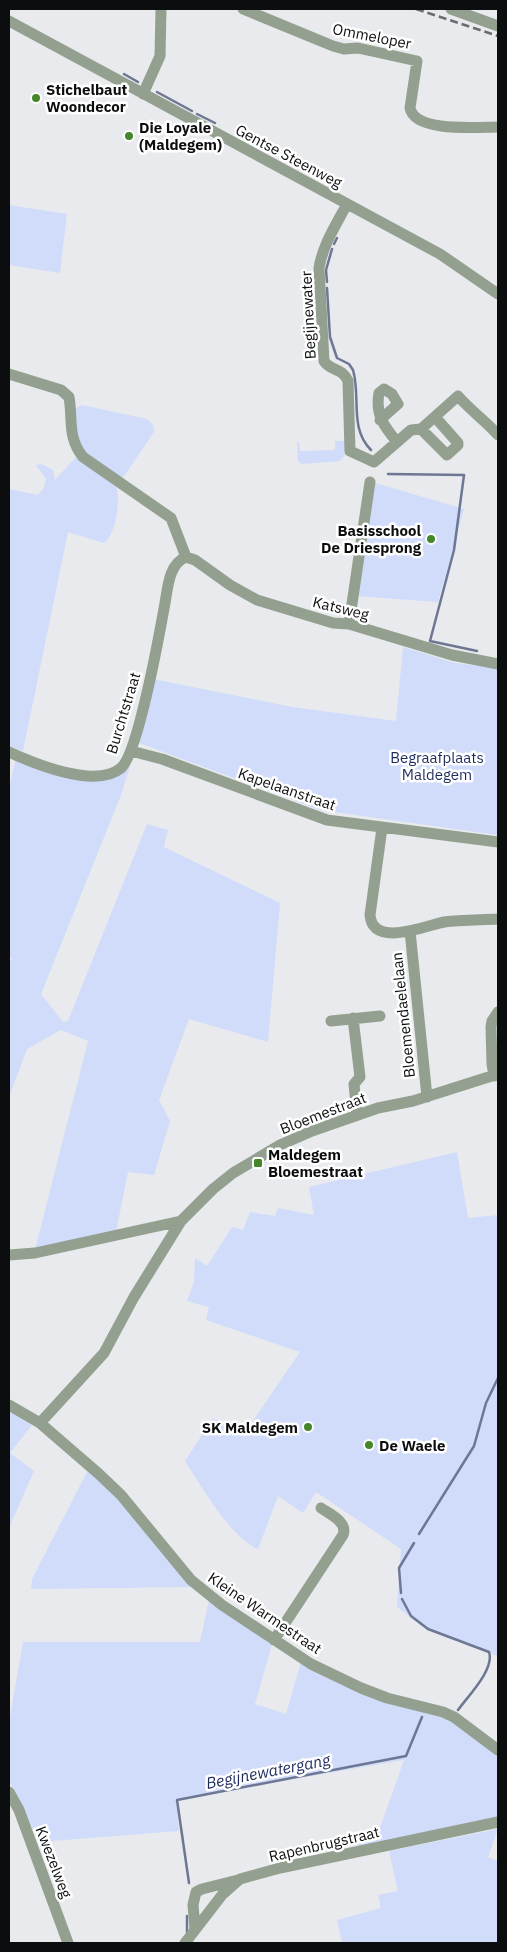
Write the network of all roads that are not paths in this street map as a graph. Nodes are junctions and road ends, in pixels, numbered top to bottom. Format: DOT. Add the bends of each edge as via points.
graph roads {
  1 [pos="161,9"];
  2 [pos="243,9"];
  3 [pos="451,9"];
  4 [pos="9,23"];
  5 [pos="498,26"];
  6 [pos="143,94"];
  7 [pos="498,127"];
  8 [pos="347,204"];
  9 [pos="498,294"];
  10 [pos="9,374"];
  11 [pos="435,417"];
  12 [pos="380,420"];
  13 [pos="421,429"];
  14 [pos="498,435"];
  15 [pos="397,442"];
  16 [pos="370,482"];
  17 [pos="186,557"];
  18 [pos="349,624"];
  19 [pos="498,664"];
  20 [pos="131,751"];
  21 [pos="9,752"];
  22 [pos="382,828"];
  23 [pos="498,842"];
  24 [pos="498,919"];
  25 [pos="410,931"];
  26 [pos="498,1012"];
  27 [pos="380,1016"];
  28 [pos="353,1018"];
  29 [pos="331,1021"];
  30 [pos="496,1075"];
  31 [pos="427,1096"];
  32 [pos="357,1116"];
  33 [pos="181,1221"];
  34 [pos="9,1255"];
  35 [pos="9,1405"];
  36 [pos="40,1423"];
  37 [pos="321,1508"];
  38 [pos="274,1640"];
  39 [pos="498,1750"];
  40 [pos="9,1792"];
  41 [pos="498,1822"];
  42 [pos="242,1879"];
  43 [pos="195,1929"];
  44 [pos="68,1943"];
  45 [pos="185,1943"];
  1 -- 6 [label="street" via="160,56"];
  2 -- 7 [label="street, Ommeloper" via="333,46 417,61 410,108 418,120 448,127"];
  3 -- 5 [label="street"];
  4 -- 6 [label="street, Gentse Steenweg"];
  6 -- 8 [label="street, Gentse Steenweg"];
  8 -- 9 [label="street, Gentse Steenweg" via="440,254"];
  8 -- 15 [label="street, Begijnewater" via="321,254 324,361 328,367 340,370 348,381 350,451 374,462"];
  10 -- 17 [label="street" via="61,390 69,397 71,433 78,451 171,518"];
  11 -- 13 [label="street"];
  11 -- 13 [label="street" via="458,443 447,455"];
  11 -- 14 [label="street" via="458,396"];
  12 -- 15 [label="street"];
  13 -- 15 [label="street" via="411,430"];
  16 -- 18 [label="street"];
  17 -- 18 [label="street, Katsweg" via="257,600"];
  17 -- 20 [label="street, Burchtstraat" via="174,567 169,584"];
  18 -- 19 [label="street, Katsweg" via="452,655"];
  20 -- 21 [label="street, Burchtstraat" via="128,761 115,771 89,777"];
  20 -- 22 [label="street, Kapelaanstraat" via="162,759 313,816"];
  22 -- 23 [label="street, Kapelaanstraat"];
  22 -- 25 [label="street, Bloemendaelelaan" via="371,921 378,930 385,932"];
  24 -- 25 [label="street, Bloemendaelelaan" via="444,922"];
  25 -- 31 [label="street, Bloemendaelelaan"];
  26 -- 30 [label="street" via="491,1027 492,1064"];
  27 -- 28 [label="street"];
  28 -- 29 [label="street"];
  28 -- 32 [label="street" via="360,1077 354,1084"];
  30 -- 31 [label="street, Bloemestraat"];
  31 -- 32 [label="street, Bloemestraat"];
  32 -- 33 [label="street, Bloemestraat" via="312,1131 233,1173"];
  33 -- 34 [label="street" via="35,1253"];
  33 -- 36 [label="street, Bloemestraat" via="104,1353"];
  35 -- 36 [label="street, Kleine Warmestraat"];
  36 -- 38 [label="street, Kleine Warmestraat" via="121,1495 191,1580"];
  37 -- 38 [label="street" via="340,1522 344,1528 343,1535"];
  38 -- 39 [label="street, Kleine Warmestraat" via="311,1664 361,1688 454,1717"];
  40 -- 44 [label="street, Kwezelweg" via="19,1810"];
  41 -- 42 [label="street, Rapenbrugstraat"];
  42 -- 43 [label="street, Rapenbrugstraat" via="227,1889"];
  42 -- 43 [label="street" via="196,1892 193,1905"];
  43 -- 45 [label="street, Rapenbrugstraat"];
}
